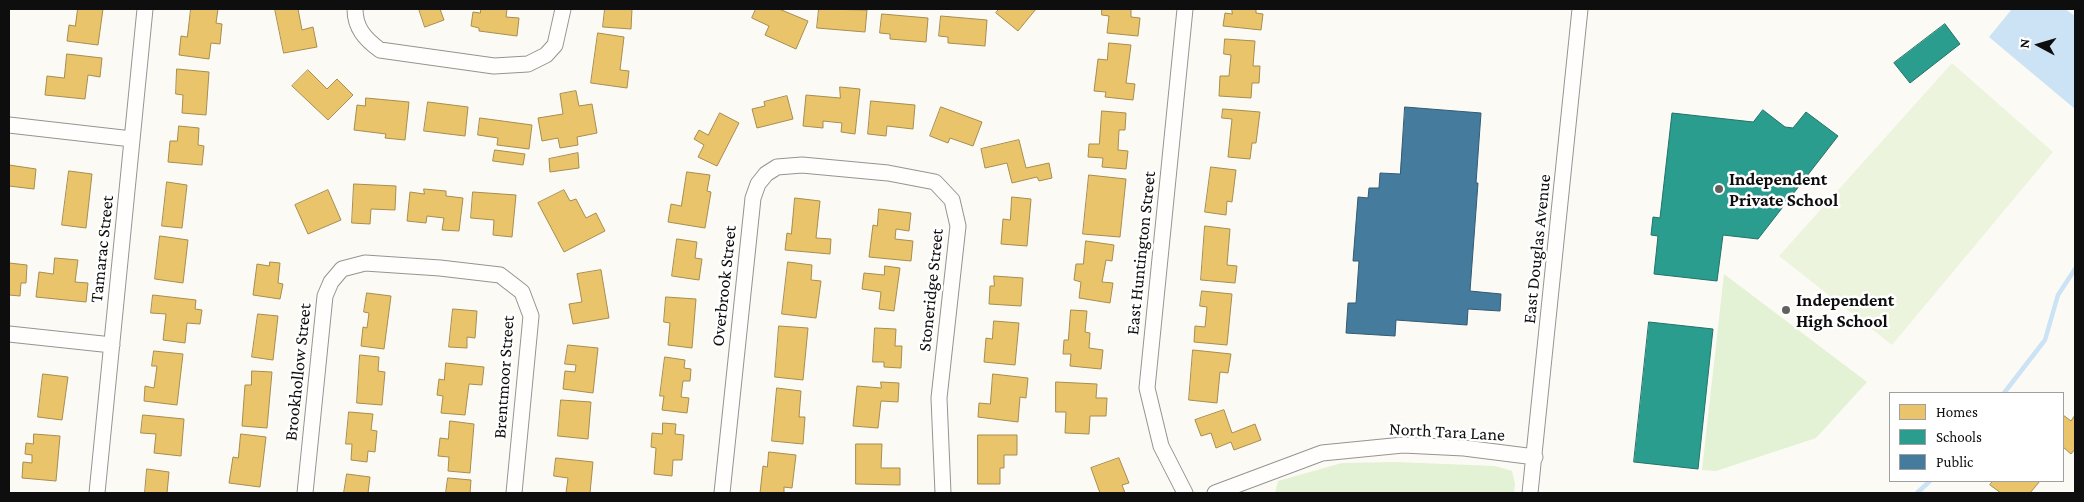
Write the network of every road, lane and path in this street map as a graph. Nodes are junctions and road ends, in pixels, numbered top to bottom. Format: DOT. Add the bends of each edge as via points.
graph roads {
  1 [pos="145,9"];
  2 [pos="355,9"];
  3 [pos="563,9"];
  4 [pos="1185,9"];
  5 [pos="1580,9"];
  6 [pos="9,125"];
  7 [pos="132,139"];
  8 [pos="852,170"];
  9 [pos="440,268"];
  10 [pos="9,334"];
  11 [pos="112,345"];
  12 [pos="1535,457"];
  13 [pos="97,493"];
  14 [pos="305,493"];
  15 [pos="514,493"];
  16 [pos="722,493"];
  17 [pos="943,493"];
  18 [pos="1185,493"];
  19 [pos="1215,493"];
  20 [pos="1530,493"];
  1 -- 7 [label="street, Tamarac Street"];
  2 -- 3 [label="street" via="355,20 365,39 380,50 494,66 528,64 546,55 555,45"];
  4 -- 18 [label="street, East Huntington Street" via="1147,388 1161,446"];
  5 -- 12 [label="street, East Douglas Avenue"];
  6 -- 7 [label="street"];
  7 -- 11 [label="street, Tamarac Street"];
  8 -- 16 [label="street, Overbrook Street" via="802,165 777,167 766,174 752,198"];
  8 -- 17 [label="street, Stoneridge Street" via="935,182 952,200 958,226 939,398"];
  9 -- 14 [label="street, Brookhollow Street" via="365,262 342,269 331,282 325,296"];
  9 -- 15 [label="street, Brentmoor Street" via="500,275 522,292 531,316"];
  10 -- 11 [label="street"];
  11 -- 13 [label="street, Tamarac Street"];
  12 -- 19 [label="street, North Tara Lane" via="1464,448 1402,445 1322,453"];
  12 -- 20 [label="street, East Douglas Avenue"];
}
